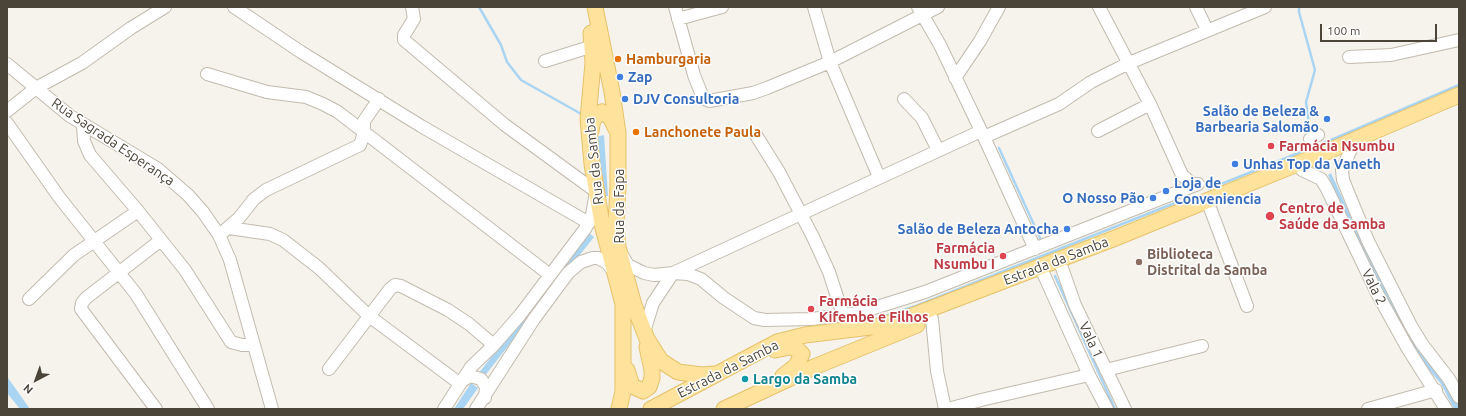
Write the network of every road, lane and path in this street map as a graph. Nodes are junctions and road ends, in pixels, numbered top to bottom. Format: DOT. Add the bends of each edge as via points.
graph roads {
  1 [pos="165,7"];
  2 [pos="234,7"];
  3 [pos="412,7"];
  4 [pos="588,7"];
  5 [pos="595,7"];
  6 [pos="675,7"];
  7 [pos="722,7"];
  8 [pos="814,7"];
  9 [pos="938,7"];
  10 [pos="999,7"];
  11 [pos="1099,7"];
  12 [pos="1196,7"];
  13 [pos="1265,7"];
  14 [pos="921,11"];
  15 [pos="678,19"];
  16 [pos="1207,30"];
  17 [pos="1459,40"];
  18 [pos="593,46"];
  19 [pos="1349,56"];
  20 [pos="545,60"];
  21 [pos="830,62"];
  22 [pos="1129,63"];
  23 [pos="7,64"];
  24 [pos="207,74"];
  25 [pos="955,78"];
  26 [pos="36,88"];
  27 [pos="1459,95"];
  28 [pos="379,99"];
  29 [pos="904,99"];
  30 [pos="1459,103"];
  31 [pos="1150,104"];
  32 [pos="7,111"];
  33 [pos="7,123"];
  34 [pos="83,124"];
  35 [pos="1098,131"];
  36 [pos="364,134"];
  37 [pos="983,134"];
  38 [pos="756,135"];
  39 [pos="618,144"];
  40 [pos="591,147"];
  41 [pos="1351,149"];
  42 [pos="938,150"];
  43 [pos="1302,170"];
  44 [pos="1182,174"];
  45 [pos="879,177"];
  46 [pos="594,185"];
  47 [pos="1173,194"];
  48 [pos="1210,208"];
  49 [pos="138,211"];
  50 [pos="802,213"];
  51 [pos="589,223"];
  52 [pos="224,232"];
  53 [pos="618,239"];
  54 [pos="93,240"];
  55 [pos="161,240"];
  56 [pos="1041,247"];
  57 [pos="1062,268"];
  58 [pos="118,273"];
  59 [pos="673,273"];
  60 [pos="550,275"];
  61 [pos="1044,275"];
  62 [pos="617,280"];
  63 [pos="28,299"];
  64 [pos="1248,306"];
  65 [pos="843,315"];
  66 [pos="369,316"];
  67 [pos="932,319"];
  68 [pos="644,332"];
  69 [pos="624,344"];
  70 [pos="252,345"];
  71 [pos="1202,346"];
  72 [pos="492,347"];
  73 [pos="749,356"];
  74 [pos="328,369"];
  75 [pos="1106,370"];
  76 [pos="718,373"];
  77 [pos="1089,375"];
  78 [pos="459,382"];
  79 [pos="764,389"];
  80 [pos="1436,390"];
  81 [pos="1457,390"];
  82 [pos="484,398"];
  83 [pos="156,409"];
  84 [pos="208,409"];
  85 [pos="272,409"];
  86 [pos="444,409"];
  87 [pos="476,409"];
  88 [pos="619,409"];
  89 [pos="651,409"];
  90 [pos="724,409"];
  91 [pos="945,409"];
  92 [pos="948,409"];
  93 [pos="1107,409"];
  94 [pos="1125,409"];
  95 [pos="1368,409"];
  96 [pos="1446,409"];
  1 -- 26 [label="street" via="82,63"];
  2 -- 28 [label="street"];
  3 -- 46 [label="street" via="414,18 404,35 404,40 505,125"];
  4 -- 18 [label="main road, Rua da Samba"];
  5 -- 39 [label="main road, Rua da Fapa" via="612,92"];
  6 -- 15 [label="street"];
  7 -- 15 [label="street"];
  8 -- 21 [label="street"];
  9 -- 14 [label="street"];
  10 -- 25 [label="street"];
  11 -- 22 [label="street"];
  12 -- 16 [label="street"];
  13 -- 16 [label="street"];
  14 -- 21 [label="street"];
  14 -- 25 [label="street"];
  15 -- 21 [label="street" via="690,62 706,101 759,91"];
  16 -- 22 [label="street"];
  17 -- 19 [label="street" via="1391,56"];
  18 -- 20 [label="street"];
  18 -- 40 [label="main road, Rua da Samba" via="588,113"];
  21 -- 45 [label="street"];
  22 -- 31 [label="street"];
  22 -- 37 [label="street" via="1091,82 1052,108"];
  23 -- 26 [label="street, Rua Sagrada Esperança"];
  24 -- 36 [label="street" via="267,92 306,98 323,104 348,119"];
  25 -- 37 [label="street"];
  26 -- 32 [label="street"];
  26 -- 34 [label="street, Rua Sagrada Esperança"];
  27 -- 73 [label="main road, Estrada da Samba" via="1330,151 1125,234 904,319 879,326 793,337"];
  28 -- 36 [label="street" via="364,121"];
  28 -- 51 [label="street"];
  29 -- 42 [label="street" via="922,118"];
  30 -- 41 [label="main road, Estrada da Samba"];
  31 -- 35 [label="street"];
  31 -- 44 [label="street"];
  33 -- 54 [label="street"];
  34 -- 49 [label="street" via="84,141 90,155"];
  34 -- 52 [label="street, Rua Sagrada Esperança" via="168,177"];
  36 -- 52 [label="street" via="357,148 260,193"];
  36 -- 60 [label="street"];
  37 -- 42 [label="street"];
  37 -- 56 [label="street"];
  38 -- 50 [label="street"];
  39 -- 40 [label="main road" via="613,121 602,112 592,123"];
  39 -- 53 [label="main road, Rua da Fapa"];
  40 -- 46 [label="main road, Rua da Samba"];
  41 -- 43 [label="main road, Estrada da Samba"];
  41 -- 81 [label="street, Vala 2" via="1342,170 1343,180 1368,241 1411,326"];
  42 -- 45 [label="street"];
  43 -- 48 [label="main road, Estrada da Samba"];
  43 -- 80 [label="street, Vala 2" via="1321,180 1326,187 1377,293 1408,349"];
  44 -- 47 [label="street" via="1178,189"];
  44 -- 47 [label="street, Estrada da Samba" via="1192,184 1198,184"];
  45 -- 50 [label="street"];
  46 -- 51 [label="street" via="595,205"];
  46 -- 62 [label="main road, Rua da Samba"];
  47 -- 56 [label="street, Estrada da Samba"];
  48 -- 57 [label="main road, Estrada da Samba"];
  48 -- 64 [label="street"];
  49 -- 54 [label="street"];
  49 -- 55 [label="street"];
  50 -- 59 [label="street"];
  50 -- 65 [label="street" via="829,272"];
  51 -- 60 [label="street"];
  52 -- 66 [label="street" via="270,234 282,240 319,268"];
  52 -- 70 [label="street, Rua Sagrada Esperança"];
  53 -- 59 [label="street" via="623,257 628,265 636,270 654,275"];
  53 -- 68 [label="main road, Rua da Fapa" via="624,272"];
  54 -- 58 [label="street"];
  54 -- 63 [label="street"];
  55 -- 58 [label="street"];
  55 -- 70 [label="street" via="185,270 231,342"];
  56 -- 65 [label="street, Estrada da Samba" via="899,301"];
  57 -- 61 [label="main road, Estrada da Samba"];
  57 -- 75 [label="street, Vala 1" via="1075,305"];
  58 -- 83 [label="street" via="86,298 81,309"];
  58 -- 84 [label="street" via="136,294"];
  59 -- 65 [label="street, Estrada da Samba" via="688,274 701,279 754,318 812,319"];
  59 -- 68 [label="street" via="653,302"];
  60 -- 72 [label="street"];
  61 -- 67 [label="main road, Estrada da Samba"];
  61 -- 77 [label="street, Vala 1"];
  62 -- 69 [label="main road, Rua da Samba" via="622,304"];
  62 -- 82 [label="street" via="611,267 598,258 587,259 577,265 534,319"];
  66 -- 72 [label="street" via="392,287 402,286 469,324"];
  66 -- 74 [label="street"];
  66 -- 78 [label="street"];
  67 -- 79 [label="main road, Estrada da Samba"];
  67 -- 91 [label="street" via="936,370"];
  68 -- 69 [label="main road" via="652,378 649,387 643,391 630,383"];
  68 -- 76 [label="main road, Rua da Fapa" via="656,356 671,369 693,375"];
  69 -- 88 [label="main road, Rua da Samba" via="624,391"];
  70 -- 85 [label="street, Rua Sagrada Esperança"];
  71 -- 75 [label="street"];
  72 -- 78 [label="street"];
  73 -- 76 [label="main road, Estrada da Samba"];
  73 -- 79 [label="main road" via="790,347 797,348 802,354 796,366"];
  75 -- 94 [label="street, Vala 1"];
  76 -- 89 [label="main road, Estrada da Samba"];
  77 -- 92 [label="street"];
  77 -- 93 [label="street, Vala 1"];
  78 -- 82 [label="street" via="470,376 478,377 486,387"];
  78 -- 86 [label="street"];
  79 -- 90 [label="main road, Estrada da Samba"];
  80 -- 95 [label="street"];
  80 -- 96 [label="street, Vala 2"];
  82 -- 87 [label="street"];
}
